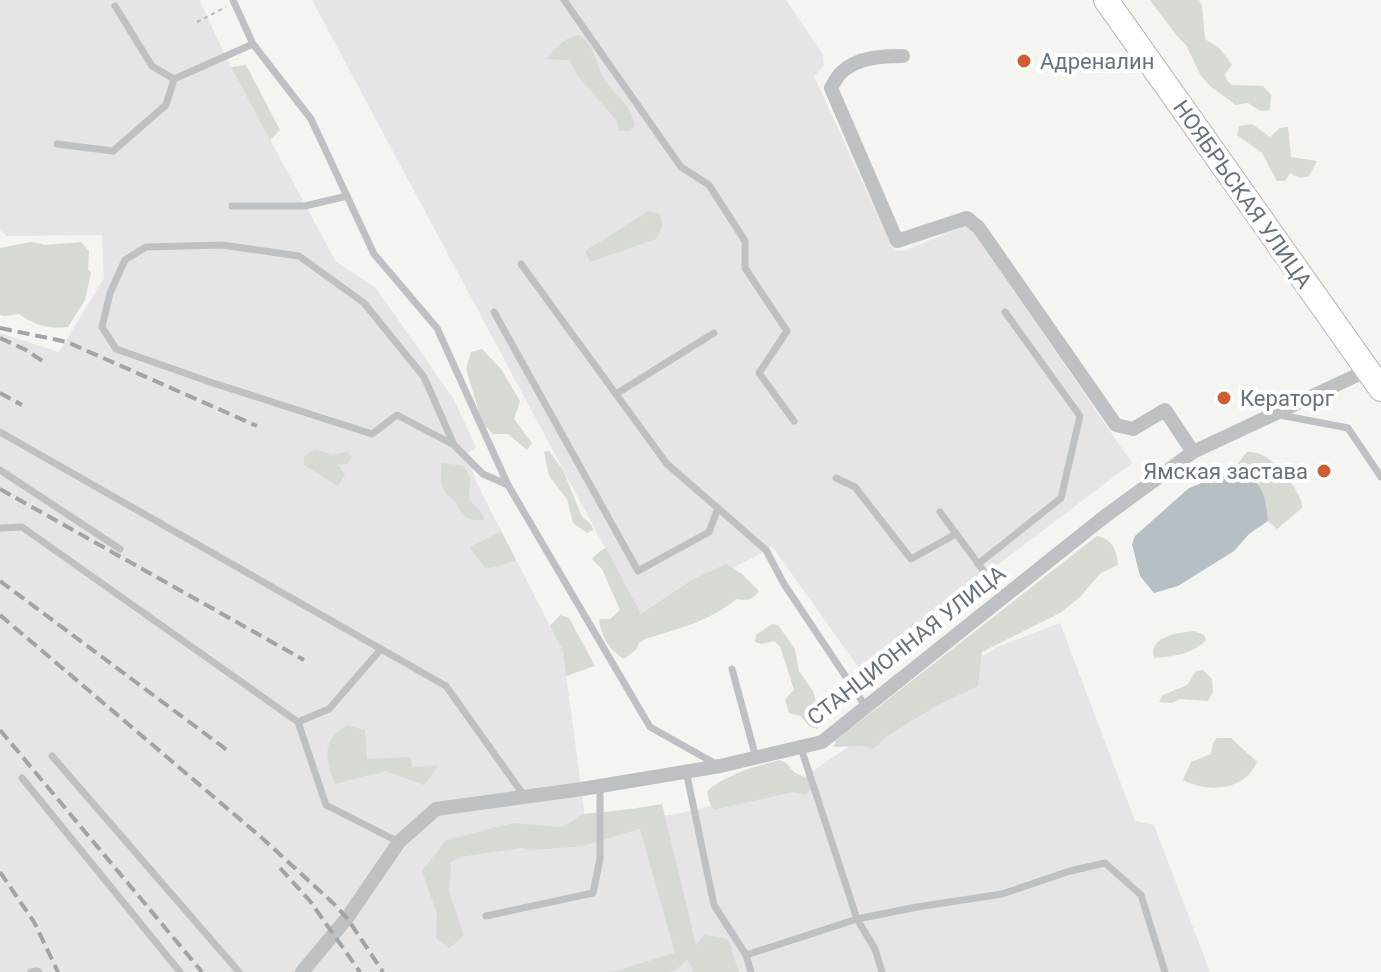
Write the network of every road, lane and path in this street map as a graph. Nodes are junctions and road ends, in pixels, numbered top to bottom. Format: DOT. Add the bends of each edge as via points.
graph roads {
  1 [pos="564,0"];
  2 [pos="1106,0"];
  3 [pos="234,2"];
  4 [pos="115,6"];
  5 [pos="197,22"];
  6 [pos="253,44"];
  7 [pos="903,56"];
  8 [pos="174,79"];
  9 [pos="57,144"];
  10 [pos="347,196"];
  11 [pos="232,206"];
  12 [pos="521,264"];
  13 [pos="494,312"];
  14 [pos="1005,312"];
  15 [pos="714,333"];
  16 [pos="1375,379"];
  17 [pos="616,394"];
  18 [pos="1274,414"];
  19 [pos="794,421"];
  20 [pos="0,432"];
  21 [pos="454,445"];
  22 [pos="1193,452"];
  23 [pos="0,470"];
  24 [pos="1381,477"];
  25 [pos="836,478"];
  26 [pos="508,485"];
  27 [pos="718,508"];
  28 [pos="940,512"];
  29 [pos="0,528"];
  30 [pos="956,534"];
  31 [pos="120,549"];
  32 [pos="978,564"];
  33 [pos="1003,597"];
  34 [pos="381,649"];
  35 [pos="732,669"];
  36 [pos="866,707"];
  37 [pos="298,722"];
  38 [pos="801,748"];
  39 [pos="52,756"];
  40 [pos="756,758"];
  41 [pos="720,766"];
  42 [pos="686,771"];
  43 [pos="22,778"];
  44 [pos="600,786"];
  45 [pos="525,797"];
  46 [pos="399,842"];
  47 [pos="486,916"];
  48 [pos="857,919"];
  49 [pos="746,955"];
  50 [pos="31,972"];
  51 [pos="39,972"];
  52 [pos="180,972"];
  53 [pos="239,972"];
  54 [pos="302,972"];
  55 [pos="751,972"];
  56 [pos="882,972"];
  57 [pos="1165,972"];
  1 -- 19 [label="lane" via="681,167 709,185 745,241 745,268 787,331 759,373"];
  2 -- 16 [label="highway, НОЯБРЬСКАЯ УЛИЦА"];
  3 -- 5 [label="path"];
  3 -- 6 [label="lane"];
  4 -- 8 [label="lane" via="152,66"];
  6 -- 8 [label="lane"];
  6 -- 10 [label="lane" via="311,119"];
  7 -- 22 [label="street" via="862,60 842,71 831,88 897,241 967,218 1116,425 1133,429 1165,410"];
  8 -- 9 [label="lane" via="166,105 113,151"];
  10 -- 11 [label="lane" via="305,206"];
  10 -- 26 [label="lane" via="374,254 437,328"];
  12 -- 17 [label="lane"];
  13 -- 27 [label="lane" via="638,571 709,532"];
  14 -- 32 [label="lane" via="1080,416 1061,498"];
  15 -- 17 [label="lane"];
  16 -- 18 [label="street, СТАНЦИОННАЯ УЛИЦА"];
  17 -- 27 [label="lane" via="667,464"];
  18 -- 22 [label="street, СТАНЦИОННАЯ УЛИЦА"];
  18 -- 24 [label="lane" via="1348,428"];
  20 -- 34 [label="lane"];
  21 -- 21 [label="lane" via="424,377 364,303 299,256 222,245 146,247 125,260 102,327 116,349 372,434 397,415"];
  21 -- 26 [label="lane" via="483,474"];
  22 -- 33 [label="street, СТАНЦИОННАЯ УЛИЦА"];
  23 -- 31 [label="lane"];
  25 -- 30 [label="lane" via="855,487 911,559"];
  26 -- 41 [label="lane" via="650,727"];
  27 -- 36 [label="lane" via="766,550"];
  28 -- 30 [label="lane"];
  29 -- 37 [label="lane" via="22,527"];
  30 -- 32 [label="lane"];
  32 -- 33 [label="lane"];
  33 -- 36 [label="street, СТАНЦИОННАЯ УЛИЦА"];
  34 -- 37 [label="lane" via="329,709"];
  34 -- 45 [label="lane" via="446,686"];
  35 -- 40 [label="lane"];
  36 -- 38 [label="street, СТАНЦИОННАЯ УЛИЦА" via="822,742"];
  37 -- 46 [label="lane" via="326,805"];
  38 -- 40 [label="street, СТАНЦИОННАЯ УЛИЦА"];
  38 -- 48 [label="lane"];
  39 -- 53 [label="lane"];
  40 -- 41 [label="street, СТАНЦИОННАЯ УЛИЦА"];
  41 -- 42 [label="street, СТАНЦИОННАЯ УЛИЦА"];
  42 -- 44 [label="street, СТАНЦИОННАЯ УЛИЦА"];
  42 -- 49 [label="lane" via="714,905"];
  43 -- 52 [label="lane"];
  44 -- 45 [label="street, СТАНЦИОННАЯ УЛИЦА"];
  44 -- 47 [label="lane" via="600,859 593,893"];
  45 -- 46 [label="street, СТАНЦИОННАЯ УЛИЦА" via="436,809"];
  46 -- 54 [label="street, СТАНЦИОННАЯ УЛИЦА"];
  48 -- 49 [label="lane"];
  48 -- 56 [label="lane"];
  48 -- 57 [label="lane" via="1002,894 1105,863 1141,895"];
  49 -- 55 [label="lane"];
  50 -- 51 [label="lane"];
}
